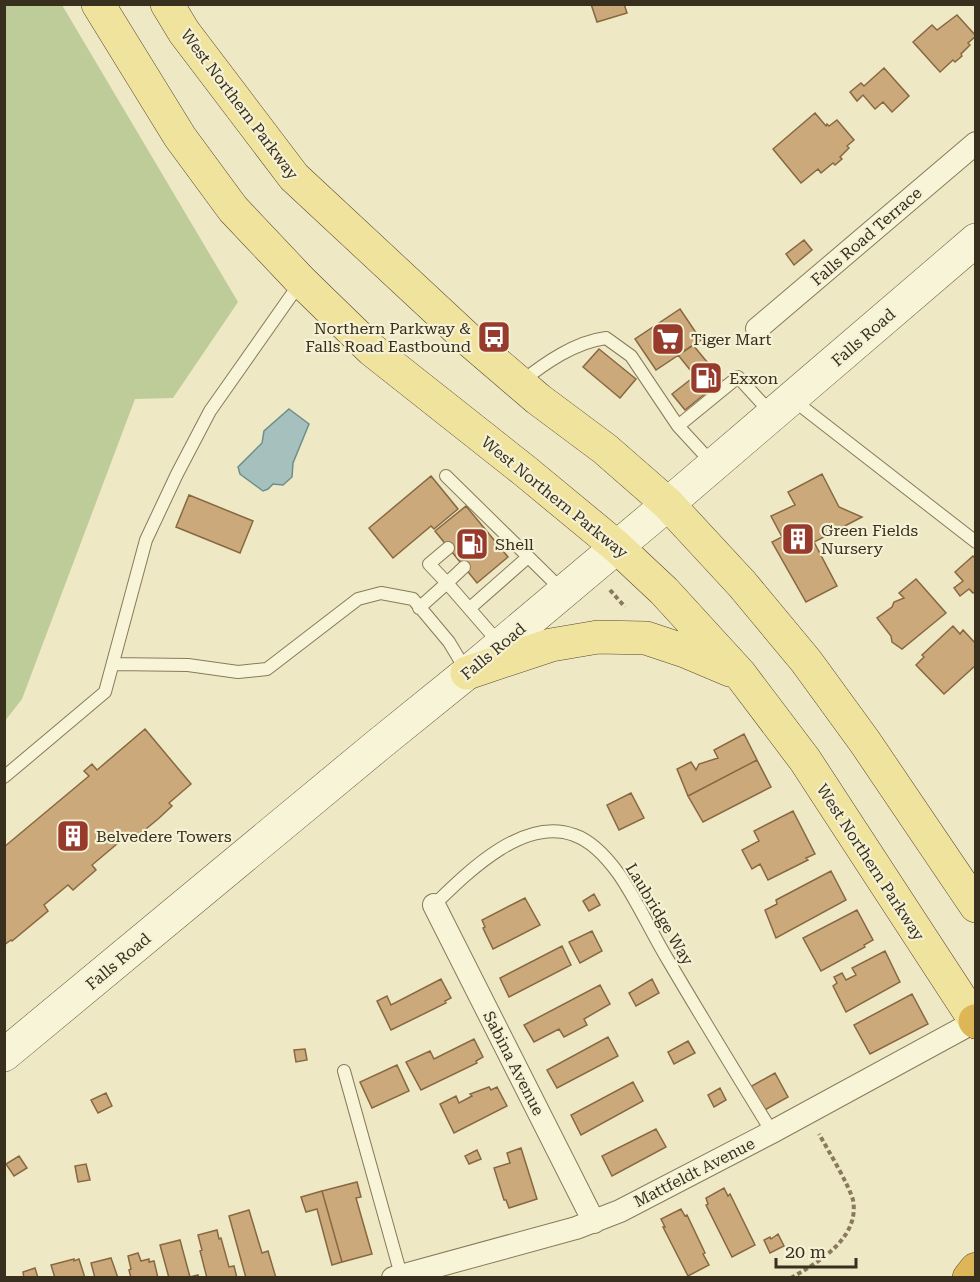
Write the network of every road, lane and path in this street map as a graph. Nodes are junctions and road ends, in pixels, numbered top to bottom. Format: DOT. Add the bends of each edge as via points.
graph roads {
  1 [pos="98,4"];
  2 [pos="167,4"];
  3 [pos="975,142"];
  4 [pos="975,240"];
  5 [pos="301,281"];
  6 [pos="758,329"];
  7 [pos="520,383"];
  8 [pos="782,407"];
  9 [pos="678,426"];
  10 [pos="714,465"];
  11 [pos="446,477"];
  12 [pos="668,504"];
  13 [pos="975,542"];
  14 [pos="617,547"];
  15 [pos="448,548"];
  16 [pos="528,557"];
  17 [pos="464,567"];
  18 [pos="447,583"];
  19 [pos="563,592"];
  20 [pos="419,608"];
  21 [pos="470,608"];
  22 [pos="501,645"];
  23 [pos="114,664"];
  24 [pos="467,673"];
  25 [pos="740,674"];
  26 [pos="4,777"];
  27 [pos="434,905"];
  28 [pos="975,906"];
  29 [pos="975,1022"];
  30 [pos="4,1055"];
  31 [pos="344,1071"];
  32 [pos="808,1112"];
  33 [pos="772,1132"];
  34 [pos="594,1222"];
  35 [pos="975,1269"];
  36 [pos="397,1276"];
  37 [pos="791,1278"];
  38 [pos="969,1278"];
  1 -- 5 [label="main road, West Northern Parkway" via="180,137 233,209"];
  2 -- 7 [label="main road, West Northern Parkway" via="294,177"];
  3 -- 6 [label="street, Falls Road Terrace"];
  4 -- 8 [label="main road, Falls Road"];
  5 -- 14 [label="main road, West Northern Parkway" via="372,350"];
  5 -- 23 [label="lane" via="210,411 177,474 146,540"];
  7 -- 9 [label="lane" via="584,343 606,338 631,356"];
  7 -- 12 [label="main road, West Northern Parkway"];
  8 -- 9 [label="lane" via="738,377"];
  8 -- 10 [label="main road, Falls Road"];
  8 -- 13 [label="lane"];
  9 -- 10 [label="lane"];
  10 -- 12 [label="main road, Falls Road"];
  11 -- 16 [label="lane" via="499,537"];
  12 -- 14 [label="main road, Falls Road"];
  12 -- 28 [label="main road, West Northern Parkway" via="806,661"];
  14 -- 19 [label="main road, Falls Road"];
  14 -- 25 [label="main road, West Northern Parkway" via="664,591"];
  15 -- 18 [label="lane" via="429,564"];
  16 -- 19 [label="lane"];
  16 -- 21 [label="lane"];
  17 -- 18 [label="lane"];
  18 -- 20 [label="lane"];
  18 -- 21 [label="lane"];
  19 -- 22 [label="main road, Falls Road"];
  20 -- 23 [label="lane" via="413,599 381,593 358,599 267,669 238,672 188,665"];
  20 -- 24 [label="lane" via="449,642"];
  21 -- 22 [label="lane"];
  22 -- 24 [label="main road, Falls Road"];
  23 -- 26 [label="lane" via="105,692"];
  24 -- 25 [label="main road" via="551,645 598,637 646,638"];
  24 -- 30 [label="main road, Falls Road"];
  25 -- 29 [label="main road, West Northern Parkway" via="805,760"];
  27 -- 33 [label="lane, Laubridge Way" via="464,875 526,837 540,832 573,834 593,844 618,873"];
  27 -- 34 [label="street, Sabina Avenue"];
  29 -- 32 [label="street, Mattfeldt Avenue"];
  31 -- 36 [label="lane"];
  32 -- 33 [label="street, Mattfeldt Avenue"];
  32 -- 37 [label="path" via="852,1198 854,1217 848,1233 827,1255"];
  33 -- 34 [label="street, Mattfeldt Avenue"];
  34 -- 36 [label="street, Mattfeldt Avenue"];
  35 -- 38 [label="highway"];
}
